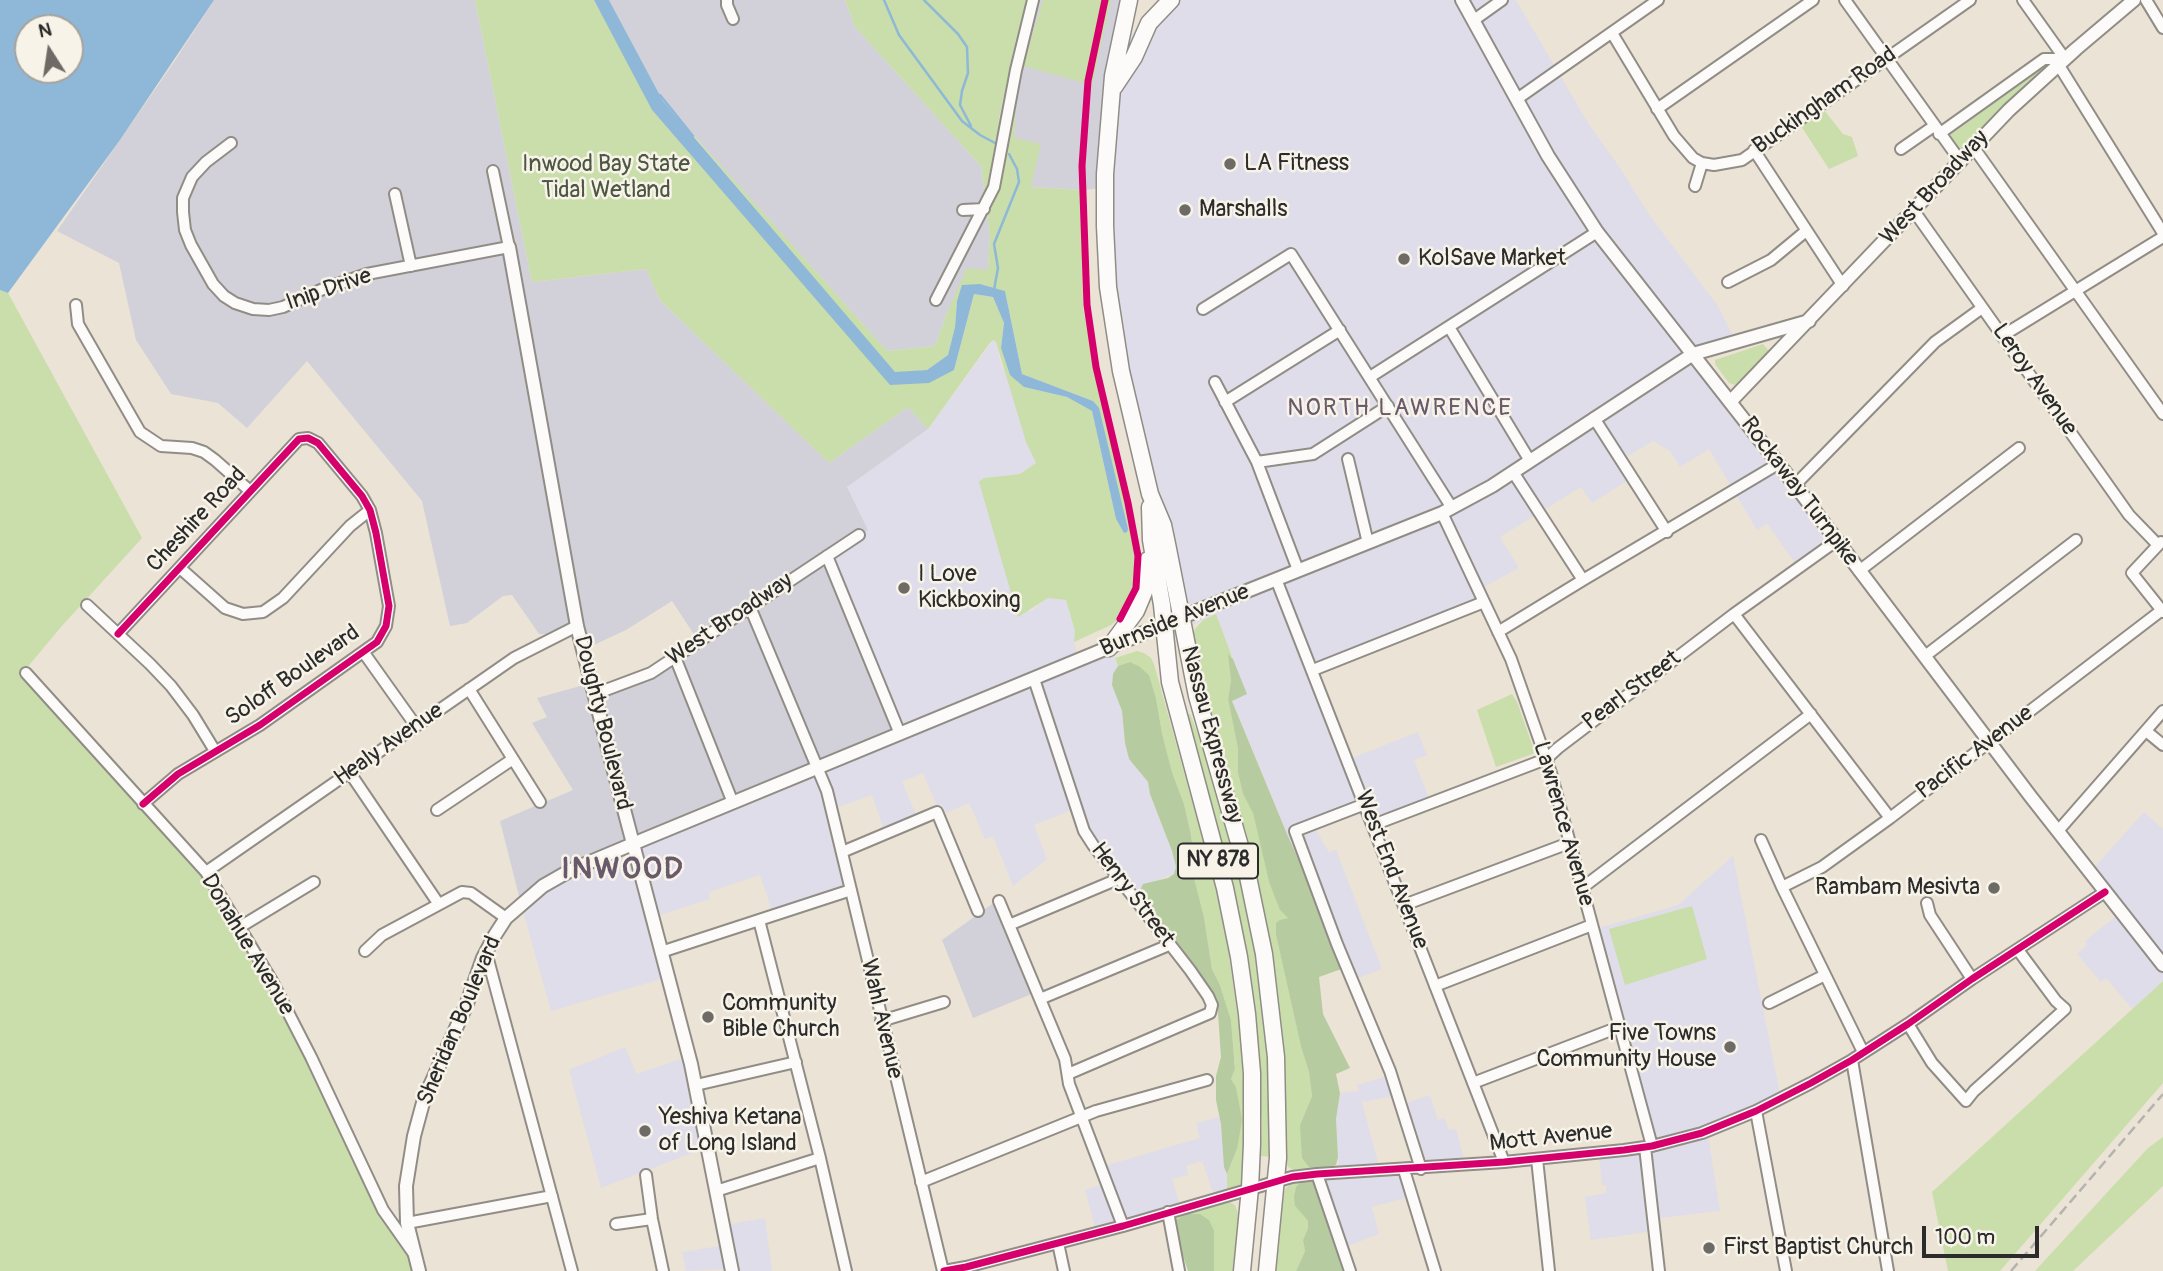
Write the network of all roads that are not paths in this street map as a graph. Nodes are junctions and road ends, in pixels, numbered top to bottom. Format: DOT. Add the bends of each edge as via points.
graph roads {
  1 [pos="727,0"];
  2 [pos="1033,0"];
  3 [pos="1129,0"];
  4 [pos="1171,0"];
  5 [pos="1462,0"];
  6 [pos="1502,0"];
  7 [pos="1658,0"];
  8 [pos="1813,0"];
  9 [pos="1845,0"];
  10 [pos="1970,0"];
  11 [pos="2023,0"];
  12 [pos="2134,0"];
  13 [pos="2146,0"];
  14 [pos="733,19"];
  15 [pos="1474,20"];
  16 [pos="2163,28"];
  17 [pos="1612,33"];
  18 [pos="1886,58"];
  19 [pos="2062,62"];
  20 [pos="1111,92"];
  21 [pos="1517,99"];
  22 [pos="1657,109"];
  23 [pos="1936,130"];
  24 [pos="231,143"];
  25 [pos="1974,148"];
  26 [pos="1901,149"];
  27 [pos="1754,150"];
  28 [pos="1961,162"];
  29 [pos="1702,163"];
  30 [pos="493,171"];
  31 [pos="1695,186"];
  32 [pos="396,194"];
  33 [pos="984,209"];
  34 [pos="962,210"];
  35 [pos="1914,211"];
  36 [pos="1806,231"];
  37 [pos="1597,232"];
  38 [pos="2163,235"];
  39 [pos="509,247"];
  40 [pos="411,266"];
  41 [pos="1728,282"];
  42 [pos="1843,286"];
  43 [pos="2076,291"];
  44 [pos="936,300"];
  45 [pos="76,305"];
  46 [pos="1982,308"];
  47 [pos="1203,309"];
  48 [pos="1808,321"];
  49 [pos="1449,327"];
  50 [pos="1339,330"];
  51 [pos="2002,336"];
  52 [pos="1693,354"];
  53 [pos="1370,377"];
  54 [pos="1215,383"];
  55 [pos="1730,401"];
  56 [pos="1225,402"];
  57 [pos="1388,406"];
  58 [pos="2163,414"];
  59 [pos="1594,418"];
  60 [pos="308,438"];
  61 [pos="2019,449"];
  62 [pos="1348,459"];
  63 [pos="1530,461"];
  64 [pos="1257,462"];
  65 [pos="1779,464"];
  66 [pos="1513,472"];
  67 [pos="1795,485"];
  68 [pos="250,491"];
  69 [pos="1150,494"];
  70 [pos="370,510"];
  71 [pos="1447,511"];
  72 [pos="1667,532"];
  73 [pos="859,535"];
  74 [pos="1152,540"];
  75 [pos="2076,540"];
  76 [pos="1836,541"];
  77 [pos="1368,543"];
  78 [pos="2161,543"];
  79 [pos="827,556"];
  80 [pos="180,568"];
  81 [pos="1298,570"];
  82 [pos="1859,571"];
  83 [pos="1276,579"];
  84 [pos="1583,580"];
  85 [pos="1483,602"];
  86 [pos="87,605"];
  87 [pos="750,607"];
  88 [pos="2162,611"];
  89 [pos="1734,614"];
  90 [pos="1182,618"];
  91 [pos="1163,625"];
  92 [pos="578,626"];
  93 [pos="1498,632"];
  94 [pos="118,634"];
  95 [pos="1109,648"];
  96 [pos="365,653"];
  97 [pos="1925,656"];
  98 [pos="675,657"];
  99 [pos="1313,670"];
  100 [pos="26,673"];
  101 [pos="1034,678"];
  102 [pos="469,689"];
  103 [pos="595,694"];
  104 [pos="2163,711"];
  105 [pos="1811,714"];
  106 [pos="416,726"];
  107 [pos="2146,731"];
  108 [pos="900,734"];
  109 [pos="1990,742"];
  110 [pos="2163,745"];
  111 [pos="215,751"];
  112 [pos="513,759"];
  113 [pos="1546,759"];
  114 [pos="817,768"];
  115 [pos="350,773"];
  116 [pos="540,802"];
  117 [pos="733,803"];
  118 [pos="143,804"];
  119 [pos="1365,804"];
  120 [pos="437,810"];
  121 [pos="1890,818"];
  122 [pos="1373,825"];
  123 [pos="2059,831"];
  124 [pos="1761,840"];
  125 [pos="1569,843"];
  126 [pos="633,844"];
  127 [pos="842,852"];
  128 [pos="206,872"];
  129 [pos="1118,879"];
  130 [pos="314,882"];
  131 [pos="1782,887"];
  132 [pos="1582,888"];
  133 [pos="851,890"];
  134 [pos="2105,891"];
  135 [pos="999,901"];
  136 [pos="438,903"];
  137 [pos="1927,903"];
  138 [pos="1404,905"];
  139 [pos="978,911"];
  140 [pos="506,918"];
  141 [pos="759,920"];
  142 [pos="1009,925"];
  143 [pos="1592,925"];
  144 [pos="240,927"];
  145 [pos="1169,945"];
  146 [pos="2018,950"];
  147 [pos="365,951"];
  148 [pos="661,951"];
  149 [pos="486,952"];
  150 [pos="2163,965"];
  151 [pos="1825,975"];
  152 [pos="1972,979"];
  153 [pos="1435,986"];
  154 [pos="1040,999"];
  155 [pos="944,1002"];
  156 [pos="1769,1003"];
  157 [pos="881,1021"];
  158 [pos="1908,1024"];
  159 [pos="1619,1027"];
  160 [pos="1863,1052"];
  161 [pos="1852,1060"];
  162 [pos="796,1062"];
  163 [pos="1068,1073"];
  164 [pos="1207,1080"];
  165 [pos="1473,1083"];
  166 [pos="696,1085"];
  167 [pos="1756,1111"];
  168 [pos="1082,1118"];
  169 [pos="1648,1147"];
  170 [pos="820,1158"];
  171 [pos="1537,1159"];
  172 [pos="1504,1162"];
  173 [pos="1421,1169"];
  174 [pos="1404,1170"];
  175 [pos="1318,1174"];
  176 [pos="646,1175"];
  177 [pos="1277,1181"];
  178 [pos="920,1182"];
  179 [pos="1250,1188"];
  180 [pos="716,1191"];
  181 [pos="552,1196"];
  182 [pos="1168,1212"];
  183 [pos="652,1219"];
  184 [pos="407,1223"];
  185 [pos="616,1224"];
  186 [pos="1123,1226"];
  187 [pos="1058,1243"];
  188 [pos="414,1254"];
  189 [pos="966,1269"];
  190 [pos="419,1271"];
  191 [pos="572,1271"];
  192 [pos="663,1271"];
  193 [pos="732,1271"];
  194 [pos="846,1271"];
  195 [pos="943,1271"];
  196 [pos="1064,1271"];
  197 [pos="1179,1271"];
  198 [pos="1242,1271"];
  199 [pos="1267,1271"];
  200 [pos="1350,1271"];
  201 [pos="1435,1271"];
  202 [pos="1549,1271"];
  203 [pos="1659,1271"];
  204 [pos="1786,1271"];
  205 [pos="1888,1271"];
  1 -- 14 [label="street"];
  2 -- 33 [label="street" via="994,187"];
  3 -- 20 [label="highway, Nassau Expressway"];
  4 -- 20 [label="highway" via="1149,23"];
  5 -- 15 [label="main road, Rockaway Turnpike"];
  6 -- 15 [label="street"];
  7 -- 17 [label="street"];
  8 -- 22 [label="street"];
  9 -- 18 [label="street"];
  10 -- 18 [label="street, Buckingham Road"];
  11 -- 19 [label="street"];
  12 -- 19 [label="main road, West Broadway"];
  13 -- 16 [label="street"];
  15 -- 21 [label="main road, Rockaway Turnpike"];
  17 -- 21 [label="street"];
  17 -- 22 [label="street"];
  18 -- 23 [label="street"];
  18 -- 27 [label="street, Buckingham Road"];
  19 -- 23 [label="street, West Broadway" via="2044,59"];
  19 -- 25 [label="main road, West Broadway"];
  19 -- 38 [label="street"];
  20 -- 69 [label="highway, Nassau Expressway" via="1104,189 1108,287 1121,371"];
  21 -- 37 [label="main road, Rockaway Turnpike"];
  22 -- 29 [label="street" via="1674,136"];
  23 -- 26 [label="street, West Broadway"];
  23 -- 28 [label="street"];
  24 -- 40 [label="street, Inip Drive" via="192,177 183,205 191,245 224,296 253,309 268,310 349,280"];
  25 -- 28 [label="main road, West Broadway"];
  25 -- 43 [label="street"];
  27 -- 29 [label="street, Buckingham Road" via="1728,164"];
  27 -- 36 [label="street"];
  28 -- 35 [label="main road, West Broadway"];
  29 -- 31 [label="street"];
  30 -- 39 [label="street, Doughty Boulevard"];
  32 -- 40 [label="street"];
  33 -- 34 [label="street"];
  33 -- 44 [label="street"];
  35 -- 42 [label="main road, West Broadway"];
  35 -- 46 [label="street, Leroy Avenue"];
  36 -- 41 [label="street" via="1771,260"];
  36 -- 42 [label="street"];
  37 -- 49 [label="street"];
  37 -- 52 [label="main road, Rockaway Turnpike"];
  38 -- 43 [label="street"];
  39 -- 40 [label="street, Inip Drive"];
  39 -- 92 [label="main road, Doughty Boulevard"];
  42 -- 48 [label="main road, West Broadway"];
  43 -- 51 [label="street"];
  43 -- 58 [label="street"];
  45 -- 68 [label="street" via="78,324 140,432 161,446 204,452"];
  46 -- 51 [label="street, Leroy Avenue"];
  46 -- 67 [label="street" via="1936,342"];
  47 -- 50 [label="street, Lawrence Avenue" via="1291,254"];
  48 -- 52 [label="main road, West Broadway"];
  48 -- 55 [label="main road, West Broadway"];
  49 -- 53 [label="street"];
  49 -- 63 [label="street"];
  50 -- 53 [label="street, Lawrence Avenue"];
  50 -- 56 [label="street"];
  51 -- 78 [label="street, Leroy Avenue" via="2129,515"];
  52 -- 55 [label="main road, Rockaway Turnpike"];
  52 -- 59 [label="main road, Burnside Avenue"];
  53 -- 57 [label="street, Lawrence Avenue"];
  54 -- 56 [label="street"];
  55 -- 65 [label="main road, Rockaway Turnpike"];
  56 -- 64 [label="street"];
  57 -- 64 [label="street" via="1313,454"];
  57 -- 71 [label="street, Lawrence Avenue"];
  59 -- 63 [label="main road, Burnside Avenue"];
  59 -- 72 [label="street"];
  60 -- 68 [label="street, Cheshire Road" via="295,442"];
  60 -- 70 [label="street, Soloff Boulevard" via="318,443"];
  61 -- 82 [label="street"];
  62 -- 77 [label="street"];
  63 -- 66 [label="main road, Burnside Avenue"];
  64 -- 81 [label="street"];
  65 -- 67 [label="main road, Rockaway Turnpike"];
  65 -- 72 [label="street"];
  66 -- 71 [label="main road, Burnside Avenue"];
  66 -- 84 [label="street"];
  67 -- 76 [label="main road, Rockaway Turnpike"];
  68 -- 80 [label="street, Cheshire Road"];
  69 -- 74 [label="highway, Nassau Expressway"];
  69 -- 90 [label="highway, Nassau Expressway" via="1163,525"];
  70 -- 80 [label="street" via="349,526 283,598 262,611 243,614 225,608"];
  70 -- 96 [label="street, Soloff Boulevard" via="389,614 381,636"];
  71 -- 77 [label="main road, Burnside Avenue"];
  71 -- 85 [label="street, Lawrence Avenue"];
  72 -- 84 [label="street"];
  73 -- 79 [label="street, West Broadway"];
  74 -- 91 [label="highway, Nassau Expressway"];
  74 -- 95 [label="highway" via="1140,602"];
  75 -- 97 [label="street"];
  76 -- 82 [label="main road, Rockaway Turnpike"];
  76 -- 89 [label="street, Pearl Street"];
  77 -- 81 [label="main road, Burnside Avenue"];
  78 -- 88 [label="street" via="2132,573"];
  79 -- 87 [label="street, West Broadway"];
  79 -- 108 [label="street"];
  80 -- 94 [label="street, Cheshire Road"];
  81 -- 83 [label="main road, Burnside Avenue"];
  82 -- 97 [label="main road, Rockaway Turnpike"];
  83 -- 90 [label="main road, Burnside Avenue"];
  83 -- 99 [label="street, West End Avenue"];
  84 -- 93 [label="street"];
  85 -- 93 [label="street, Lawrence Avenue"];
  85 -- 99 [label="street"];
  86 -- 94 [label="street"];
  87 -- 98 [label="street, West Broadway"];
  87 -- 114 [label="street, Wahl Avenue"];
  88 -- 109 [label="street, Pacific Avenue"];
  89 -- 105 [label="street"];
  89 -- 113 [label="street, Pearl Street"];
  90 -- 91 [label="main road, Burnside Avenue"];
  90 -- 177 [label="highway, Nassau Expressway / NY 878" via="1197,696 1241,851 1264,954 1277,1075"];
  91 -- 95 [label="main road, Burnside Avenue"];
  91 -- 179 [label="highway, Nassau Expressway / NY 878" via="1170,682 1241,971 1252,1073"];
  92 -- 102 [label="street, Healy Avenue" via="514,658"];
  92 -- 103 [label="main road, Doughty Boulevard"];
  93 -- 113 [label="street, Lawrence Avenue"];
  94 -- 111 [label="street" via="171,687"];
  95 -- 101 [label="main road, Burnside Avenue"];
  96 -- 106 [label="street"];
  96 -- 111 [label="street, Soloff Boulevard"];
  97 -- 109 [label="main road, Rockaway Turnpike"];
  98 -- 103 [label="street, West Broadway" via="644,676"];
  98 -- 117 [label="street"];
  99 -- 119 [label="street, West End Avenue"];
  100 -- 118 [label="street, Donahue Avenue"];
  101 -- 108 [label="main road, Burnside Avenue"];
  101 -- 129 [label="street, Henry Street" via="1084,831"];
  102 -- 106 [label="street, Healy Avenue"];
  102 -- 112 [label="street"];
  103 -- 126 [label="main road, Doughty Boulevard"];
  104 -- 107 [label="street"];
  105 -- 121 [label="street"];
  105 -- 132 [label="street"];
  106 -- 115 [label="street, Healy Avenue"];
  107 -- 110 [label="street"];
  107 -- 123 [label="street"];
  108 -- 114 [label="main road, Burnside Avenue"];
  109 -- 121 [label="street, Pacific Avenue"];
  109 -- 123 [label="main road, Rockaway Turnpike"];
  111 -- 118 [label="street, Soloff Boulevard"];
  112 -- 116 [label="street"];
  112 -- 120 [label="street"];
  113 -- 122 [label="street, Pearl Street"];
  113 -- 125 [label="street, Lawrence Avenue"];
  114 -- 117 [label="main road, Burnside Avenue"];
  114 -- 127 [label="street, Wahl Avenue"];
  115 -- 128 [label="street, Healy Avenue"];
  115 -- 136 [label="street"];
  117 -- 126 [label="main road, Burnside Avenue"];
  118 -- 128 [label="street, Donahue Avenue"];
  119 -- 122 [label="street, West End Avenue"];
  119 -- 173 [label="street" via="1300,829 1329,922 1390,1071"];
  121 -- 131 [label="street, Pacific Avenue" via="1822,866"];
  122 -- 138 [label="street, West End Avenue"];
  123 -- 134 [label="main road, Rockaway Turnpike"];
  124 -- 131 [label="street"];
  125 -- 132 [label="street, Lawrence Avenue"];
  125 -- 138 [label="street"];
  126 -- 140 [label="main road, Sheridan Boulevard" via="555,878"];
  126 -- 148 [label="main road, Doughty Boulevard"];
  127 -- 133 [label="street, Wahl Avenue"];
  127 -- 139 [label="street" via="937,813"];
  128 -- 144 [label="street, Donahue Avenue"];
  129 -- 142 [label="street"];
  129 -- 145 [label="street, Henry Street"];
  130 -- 144 [label="street"];
  131 -- 151 [label="street"];
  132 -- 143 [label="street, Lawrence Avenue"];
  133 -- 141 [label="street"];
  133 -- 157 [label="street, Wahl Avenue"];
  134 -- 146 [label="street, Mott Avenue"];
  134 -- 150 [label="main road, Rockaway Turnpike"];
  135 -- 142 [label="street"];
  136 -- 140 [label="street" via="468,891"];
  136 -- 147 [label="street"];
  137 -- 152 [label="street" via="1930,915"];
  138 -- 153 [label="street, West End Avenue"];
  140 -- 149 [label="main road, Sheridan Boulevard"];
  141 -- 148 [label="street"];
  141 -- 162 [label="street"];
  142 -- 154 [label="street"];
  143 -- 153 [label="street"];
  143 -- 159 [label="street, Lawrence Avenue"];
  144 -- 188 [label="street, Donahue Avenue" via="312,1057 383,1210"];
  145 -- 154 [label="street"];
  145 -- 163 [label="street, Henry Street" via="1211,1001 1211,1011"];
  146 -- 152 [label="street, Mott Avenue"];
  146 -- 158 [label="street" via="2065,1009 1966,1101 1932,1063"];
  148 -- 166 [label="main road, Doughty Boulevard"];
  149 -- 181 [label="street"];
  149 -- 184 [label="main road, Sheridan Boulevard" via="424,1100 406,1186"];
  151 -- 156 [label="street"];
  151 -- 160 [label="street"];
  152 -- 158 [label="street, Mott Avenue"];
  153 -- 165 [label="street, West End Avenue"];
  154 -- 163 [label="street"];
  155 -- 157 [label="street"];
  157 -- 178 [label="street, Wahl Avenue"];
  158 -- 160 [label="street, Mott Avenue"];
  159 -- 165 [label="street"];
  159 -- 169 [label="street, Lawrence Avenue"];
  160 -- 161 [label="street, Mott Avenue"];
  161 -- 167 [label="street, Mott Avenue"];
  161 -- 205 [label="street"];
  162 -- 166 [label="street"];
  162 -- 170 [label="street"];
  163 -- 168 [label="street"];
  164 -- 168 [label="street"];
  165 -- 172 [label="street, West End Avenue"];
  166 -- 180 [label="main road, Doughty Boulevard"];
  167 -- 169 [label="street, Mott Avenue" via="1702,1133"];
  167 -- 204 [label="street"];
  168 -- 178 [label="street"];
  168 -- 186 [label="street"];
  169 -- 171 [label="street, Mott Avenue"];
  169 -- 203 [label="street, Lawrence Avenue"];
  170 -- 180 [label="street"];
  170 -- 194 [label="street"];
  171 -- 172 [label="street, Mott Avenue"];
  171 -- 202 [label="street"];
  172 -- 173 [label="street, Mott Avenue"];
  173 -- 174 [label="street, Mott Avenue"];
  174 -- 175 [label="street, Mott Avenue"];
  174 -- 201 [label="street"];
  175 -- 177 [label="street, Mott Avenue"];
  175 -- 200 [label="street"];
  176 -- 183 [label="street"];
  177 -- 179 [label="street, Mott Avenue"];
  177 -- 199 [label="highway, Nassau Expressway / NY 878"];
  178 -- 195 [label="street, Wahl Avenue"];
  179 -- 182 [label="street, Mott Avenue"];
  179 -- 198 [label="highway, Nassau Expressway / NY 878"];
  180 -- 193 [label="main road, Doughty Boulevard"];
  181 -- 184 [label="street"];
  181 -- 191 [label="street"];
  182 -- 186 [label="street, Mott Avenue"];
  182 -- 197 [label="street"];
  183 -- 185 [label="street"];
  183 -- 192 [label="street"];
  184 -- 188 [label="main road, Sheridan Boulevard"];
  186 -- 187 [label="street, Mott Avenue"];
  187 -- 189 [label="street, Mott Avenue"];
  187 -- 196 [label="street"];
  188 -- 190 [label="main road, Sheridan Boulevard"];
  189 -- 195 [label="street, Mott Avenue"];
}
